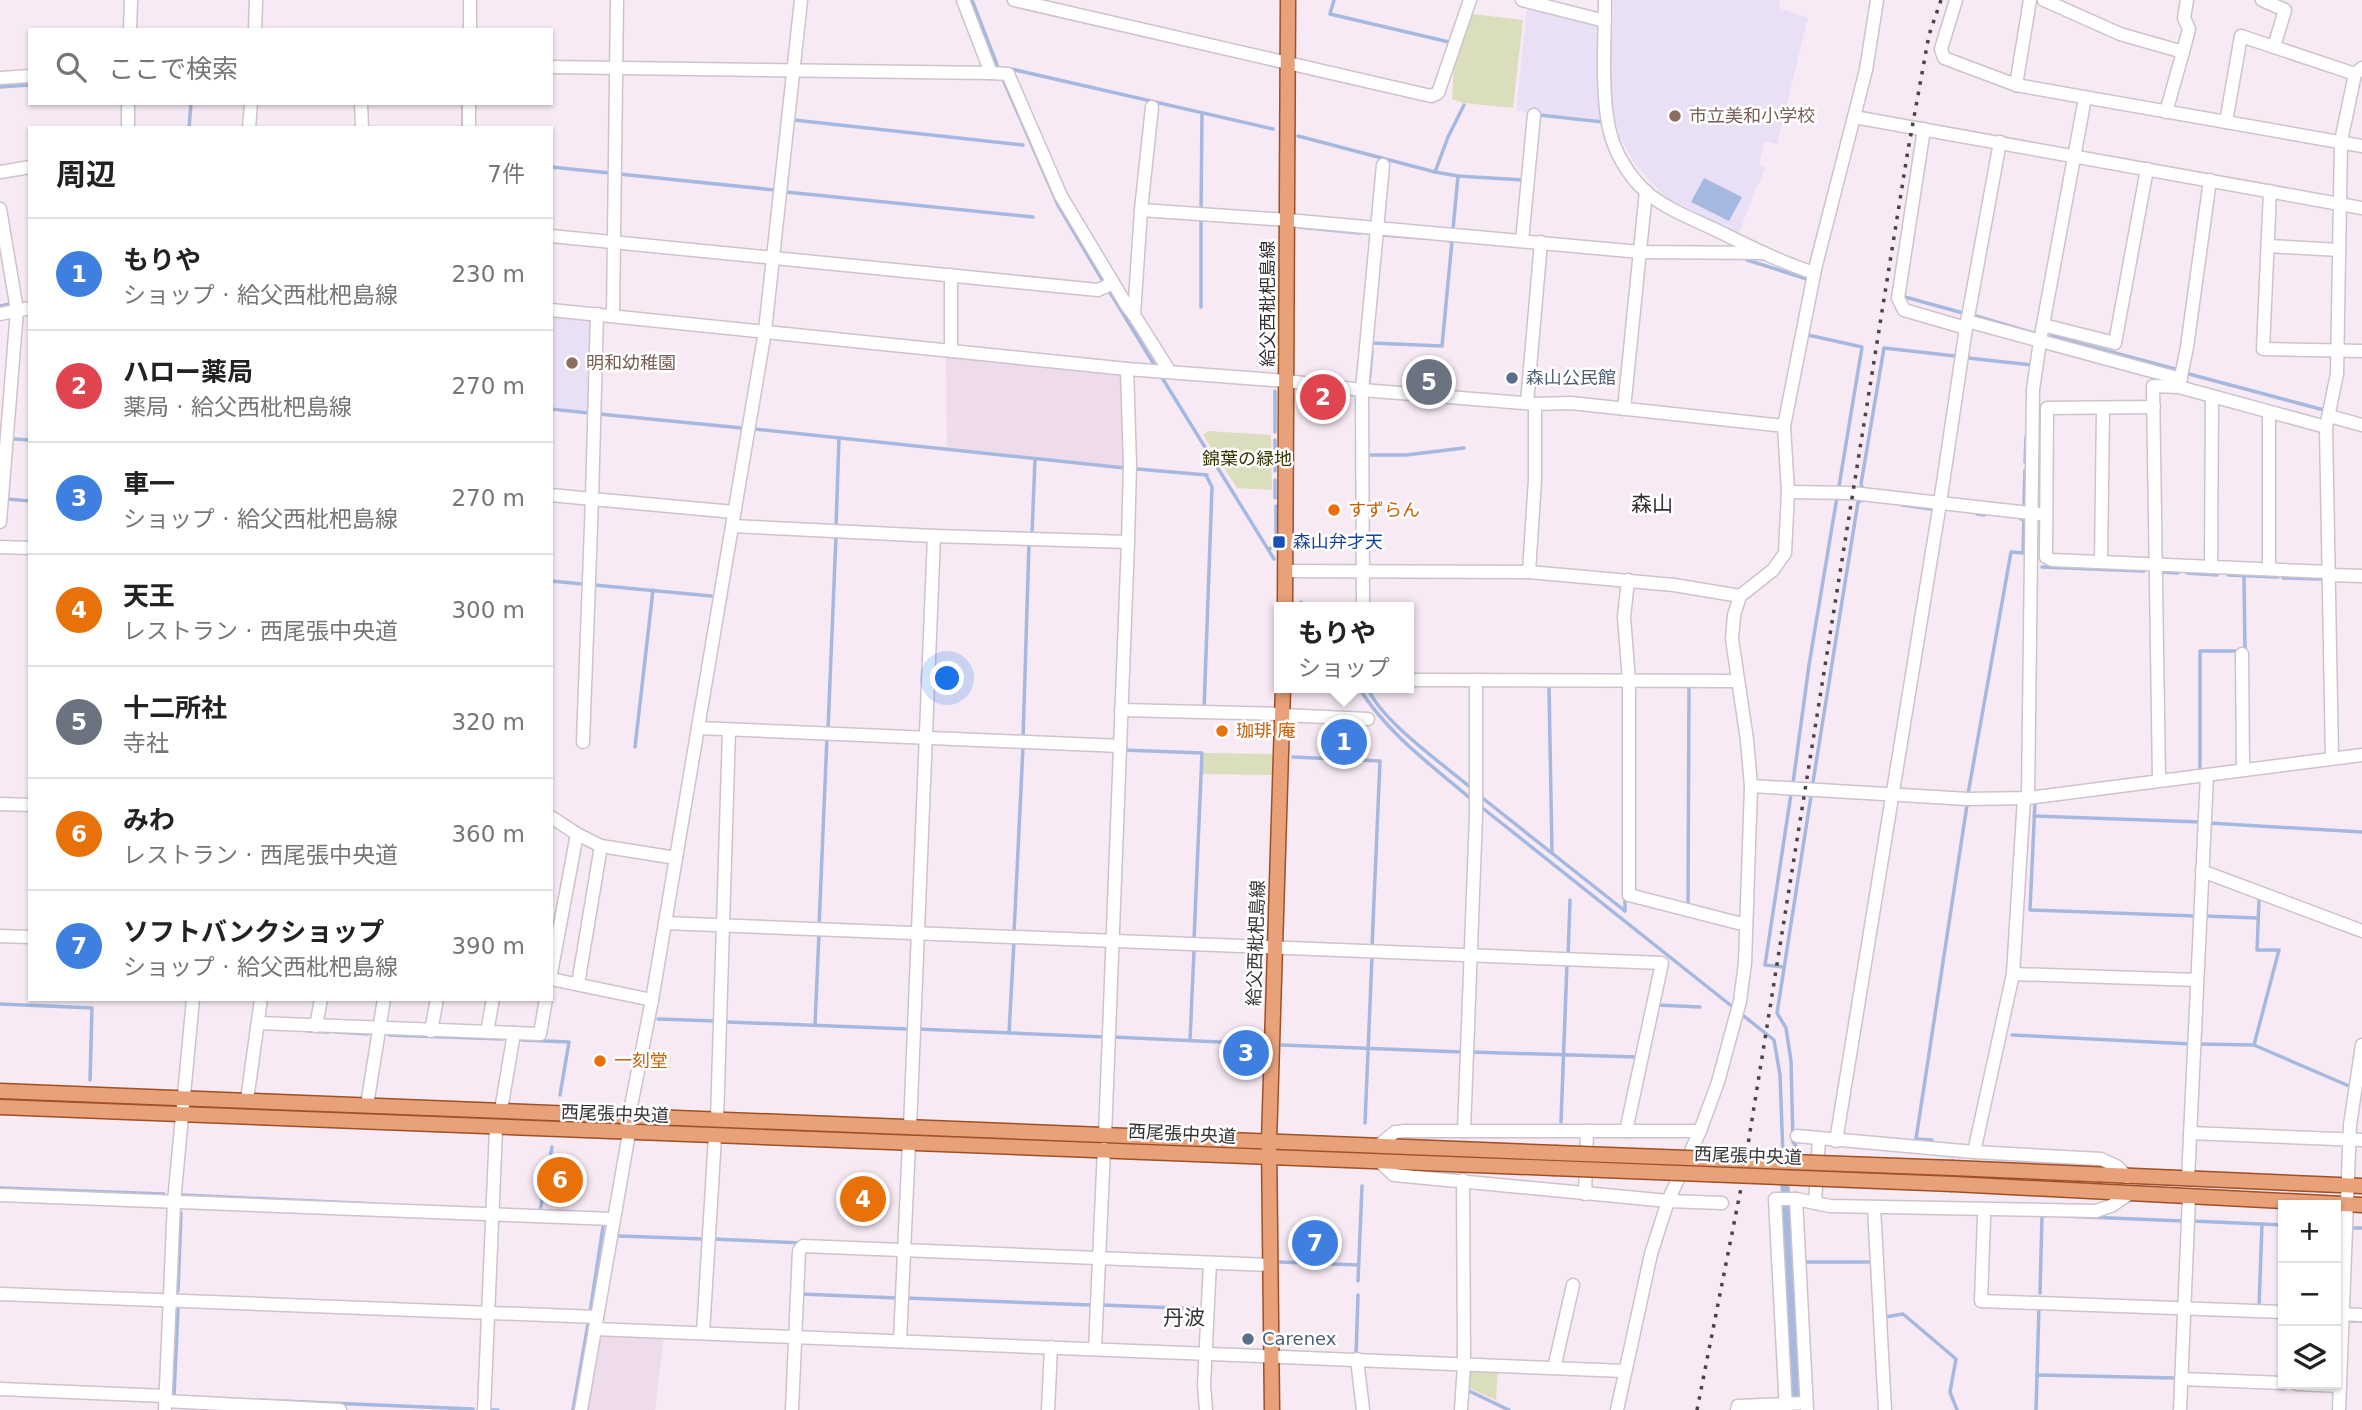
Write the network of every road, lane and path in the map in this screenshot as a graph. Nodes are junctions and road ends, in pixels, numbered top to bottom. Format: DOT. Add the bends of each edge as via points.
graph roads {
  1 [pos="131,0"];
  2 [pos="256,0"];
  3 [pos="470,0"];
  4 [pos="617,0"];
  5 [pos="801,0"];
  6 [pos="963,0"];
  7 [pos="1014,0"];
  8 [pos="1289,0"];
  9 [pos="1470,0"];
  10 [pos="1521,0"];
  11 [pos="1605,0"];
  12 [pos="1877,0"];
  13 [pos="1956,0"];
  14 [pos="2030,0"];
  15 [pos="2044,0"];
  16 [pos="2187,0"];
  17 [pos="2262,0"];
  18 [pos="1043,3"];
  19 [pos="2287,5"];
  20 [pos="1605,20"];
  21 [pos="130,28"];
  22 [pos="255,28"];
  23 [pos="470,28"];
  24 [pos="2274,47"];
  25 [pos="2183,52"];
  26 [pos="1289,63"];
  27 [pos="553,67"];
  28 [pos="616,68"];
  29 [pos="2360,70"];
  30 [pos="793,72"];
  31 [pos="997,73"];
  32 [pos="28,76"];
  33 [pos="0,78"];
  34 [pos="2015,85"];
  35 [pos="2085,98"];
  36 [pos="128,105"];
  37 [pos="251,105"];
  38 [pos="361,105"];
  39 [pos="469,105"];
  40 [pos="1153,107"];
  41 [pos="2166,112"];
  42 [pos="1534,115"];
  43 [pos="1854,117"];
  44 [pos="2226,122"];
  45 [pos="128,126"];
  46 [pos="249,126"];
  47 [pos="362,126"];
  48 [pos="469,126"];
  49 [pos="1924,129"];
  50 [pos="2341,141"];
  51 [pos="2000,142"];
  52 [pos="2362,146"];
  53 [pos="2074,155"];
  54 [pos="1383,164"];
  55 [pos="28,167"];
  56 [pos="2147,169"];
  57 [pos="0,172"];
  58 [pos="2210,180"];
  59 [pos="1646,191"];
  60 [pos="2270,191"];
  61 [pos="2339,203"];
  62 [pos="2362,208"];
  63 [pos="0,209"];
  64 [pos="1141,210"];
  65 [pos="1288,220"];
  66 [pos="1377,228"];
  67 [pos="553,236"];
  68 [pos="1522,241"];
  69 [pos="614,242"];
  70 [pos="1541,242"];
  71 [pos="2267,246"];
  72 [pos="2339,250"];
  73 [pos="1640,252"];
  74 [pos="1764,253"];
  75 [pos="773,257"];
  76 [pos="1814,273"];
  77 [pos="951,275"];
  78 [pos="1107,286"];
  79 [pos="24,309"];
  80 [pos="553,310"];
  81 [pos="0,314"];
  82 [pos="597,314"];
  83 [pos="613,315"];
  84 [pos="1134,315"];
  85 [pos="1966,324"];
  86 [pos="2043,325"];
  87 [pos="765,331"];
  88 [pos="2040,341"];
  89 [pos="951,350"];
  90 [pos="2338,351"];
  91 [pos="2362,351"];
  92 [pos="1127,369"];
  93 [pos="1168,372"];
  94 [pos="1287,380"];
  95 [pos="2180,383"];
  96 [pos="1362,390"];
  97 [pos="2211,396"];
  98 [pos="1531,404"];
  99 [pos="2154,407"];
  100 [pos="2103,408"];
  101 [pos="1624,409"];
  102 [pos="2269,412"];
  103 [pos="2327,422"];
  104 [pos="2362,425"];
  105 [pos="1784,426"];
  106 [pos="1788,492"];
  107 [pos="553,495"];
  108 [pos="592,499"];
  109 [pos="1940,503"];
  110 [pos="734,512"];
  111 [pos="2030,514"];
  112 [pos="2046,514"];
  113 [pos="0,522"];
  114 [pos="732,526"];
  115 [pos="934,536"];
  116 [pos="1128,542"];
  117 [pos="0,547"];
  118 [pos="28,548"];
  119 [pos="2101,562"];
  120 [pos="2156,565"];
  121 [pos="2211,567"];
  122 [pos="2269,569"];
  123 [pos="1286,571"];
  124 [pos="1530,572"];
  125 [pos="1363,573"];
  126 [pos="2328,573"];
  127 [pos="2362,576"];
  128 [pos="1628,580"];
  129 [pos="1740,596"];
  130 [pos="1285,602"];
  131 [pos="1363,602"];
  132 [pos="2242,654"];
  133 [pos="1476,680"];
  134 [pos="1414,681"];
  135 [pos="1629,681"];
  136 [pos="1737,681"];
  137 [pos="1283,693"];
  138 [pos="1121,710"];
  139 [pos="1282,715"];
  140 [pos="1368,719"];
  141 [pos="698,728"];
  142 [pos="729,730"];
  143 [pos="925,739"];
  144 [pos="583,742"];
  145 [pos="1120,746"];
  146 [pos="2362,755"];
  147 [pos="2332,758"];
  148 [pos="2243,770"];
  149 [pos="2207,775"];
  150 [pos="2160,780"];
  151 [pos="1751,786"];
  152 [pos="1892,795"];
  153 [pos="2026,798"];
  154 [pos="0,804"];
  155 [pos="28,806"];
  156 [pos="553,818"];
  157 [pos="577,834"];
  158 [pos="601,846"];
  159 [pos="676,858"];
  160 [pos="2202,871"];
  161 [pos="556,918"];
  162 [pos="665,923"];
  163 [pos="1746,925"];
  164 [pos="722,926"];
  165 [pos="2362,931"];
  166 [pos="916,934"];
  167 [pos="0,936"];
  168 [pos="28,937"];
  169 [pos="1112,941"];
  170 [pos="1275,948"];
  171 [pos="553,951"];
  172 [pos="1470,955"];
  173 [pos="2013,974"];
  174 [pos="553,979"];
  175 [pos="2197,980"];
  176 [pos="578,984"];
  177 [pos="652,1000"];
  178 [pos="193,1001"];
  179 [pos="261,1001"];
  180 [pos="321,1001"];
  181 [pos="384,1001"];
  182 [pos="437,1001"];
  183 [pos="493,1001"];
  184 [pos="547,1001"];
  185 [pos="258,1023"];
  186 [pos="316,1026"];
  187 [pos="379,1029"];
  188 [pos="431,1031"];
  189 [pos="487,1032"];
  190 [pos="514,1033"];
  191 [pos="2362,1045"];
  192 [pos="0,1091"];
  193 [pos="184,1097"];
  194 [pos="247,1100"];
  195 [pos="367,1105"];
  196 [pos="0,1107"];
  197 [pos="501,1110"];
  198 [pos="181,1116"];
  199 [pos="629,1116"];
  200 [pos="717,1120"];
  201 [pos="910,1128"];
  202 [pos="496,1129"];
  203 [pos="1626,1130"];
  204 [pos="1700,1130"];
  205 [pos="1464,1131"];
  206 [pos="1587,1131"];
  207 [pos="629,1133"];
  208 [pos="2190,1133"];
  209 [pos="1797,1136"];
  210 [pos="715,1137"];
  211 [pos="1819,1139"];
  212 [pos="2356,1140"];
  213 [pos="1836,1141"];
  214 [pos="1105,1142"];
  215 [pos="1269,1142"];
  216 [pos="909,1143"];
  217 [pos="1974,1152"];
  218 [pos="1378,1153"];
  219 [pos="1268,1157"];
  220 [pos="2127,1177"];
  221 [pos="2188,1179"];
  222 [pos="1463,1180"];
  223 [pos="2355,1185"];
  224 [pos="1585,1194"];
  225 [pos="2129,1194"];
  226 [pos="0,1195"];
  227 [pos="2189,1197"];
  228 [pos="1794,1199"];
  229 [pos="1668,1201"];
  230 [pos="174,1202"];
  231 [pos="1722,1203"];
  232 [pos="1815,1203"];
  233 [pos="2347,1204"];
  234 [pos="2362,1205"];
  235 [pos="1874,1207"];
  236 [pos="492,1214"];
  237 [pos="1984,1217"];
  238 [pos="613,1219"];
  239 [pos="904,1251"];
  240 [pos="1099,1259"];
  241 [pos="1210,1263"];
  242 [pos="1270,1265"];
  243 [pos="1573,1285"];
  244 [pos="2341,1286"];
  245 [pos="0,1294"];
  246 [pos="169,1300"];
  247 [pos="2185,1309"];
  248 [pos="2278,1312"];
  249 [pos="488,1313"];
  250 [pos="2341,1314"];
  251 [pos="2362,1315"];
  252 [pos="596,1323"];
  253 [pos="704,1333"];
  254 [pos="796,1337"];
  255 [pos="901,1341"];
  256 [pos="1051,1347"];
  257 [pos="1095,1349"];
  258 [pos="1205,1353"];
  259 [pos="1271,1356"];
  260 [pos="1357,1359"];
  261 [pos="1464,1365"];
  262 [pos="1554,1368"];
  263 [pos="1625,1371"];
  264 [pos="2182,1379"];
  265 [pos="2278,1383"];
  266 [pos="0,1389"];
  267 [pos="2340,1389"];
  268 [pos="165,1402"];
  269 [pos="1787,1406"];
  270 [pos="1806,1406"];
  271 [pos="340,1410"];
  272 [pos="484,1410"];
  273 [pos="581,1410"];
  274 [pos="792,1410"];
  275 [pos="1048,1410"];
  276 [pos="1206,1410"];
  277 [pos="1272,1410"];
  278 [pos="1363,1410"];
  279 [pos="1461,1410"];
  280 [pos="1617,1410"];
  281 [pos="1737,1410"];
  282 [pos="1885,1410"];
  283 [pos="2180,1410"];
  284 [pos="2339,1410"];
  1 -- 21 [label="street"];
  2 -- 22 [label="street"];
  3 -- 23 [label="street"];
  4 -- 28 [label="street"];
  5 -- 30 [label="street"];
  6 -- 31 [label="street"];
  7 -- 18 [label="street"];
  8 -- 26 [label="main road, 給父西枇杷島線"];
  9 -- 26 [label="street" via="1438,93 1431,96"];
  10 -- 20 [label="street"];
  11 -- 20 [label="street"];
  12 -- 43 [label="street"];
  13 -- 34 [label="street" via="1941,50 1944,58"];
  14 -- 34 [label="street"];
  15 -- 25 [label="street" via="2120,34"];
  16 -- 25 [label="street" via="2184,18 2189,29"];
  17 -- 19 [label="street"];
  18 -- 26 [label="street"];
  19 -- 24 [label="street"];
  20 -- 59 [label="street" via="1609,129 1623,163"];
  24 -- 29 [label="street"];
  24 -- 44 [label="street" via="2241,36"];
  25 -- 41 [label="street"];
  26 -- 65 [label="main road, 給父西枇杷島線"];
  27 -- 28 [label="street"];
  28 -- 30 [label="street"];
  28 -- 69 [label="street"];
  29 -- 50 [label="street"];
  30 -- 31 [label="street"];
  30 -- 75 [label="street"];
  31 -- 78 [label="street"];
  32 -- 33 [label="street"];
  34 -- 35 [label="street"];
  35 -- 41 [label="street"];
  35 -- 53 [label="street"];
  36 -- 45 [label="street"];
  37 -- 46 [label="street"];
  38 -- 47 [label="street"];
  39 -- 48 [label="street"];
  40 -- 64 [label="street"];
  41 -- 44 [label="street"];
  42 -- 68 [label="street"];
  43 -- 49 [label="street"];
  43 -- 76 [label="street"];
  44 -- 50 [label="street"];
  49 -- 51 [label="street"];
  49 -- 85 [label="street" via="1898,298 1904,310"];
  50 -- 52 [label="street"];
  50 -- 61 [label="street"];
  51 -- 53 [label="street"];
  51 -- 85 [label="street"];
  53 -- 56 [label="street"];
  53 -- 86 [label="street"];
  54 -- 66 [label="street"];
  55 -- 57 [label="street"];
  56 -- 58 [label="street"];
  56 -- 86 [label="street" via="2115,343"];
  58 -- 60 [label="street"];
  58 -- 95 [label="street"];
  59 -- 73 [label="street"];
  59 -- 74 [label="street" via="1674,210"];
  60 -- 61 [label="street"];
  60 -- 71 [label="street"];
  61 -- 62 [label="street"];
  61 -- 72 [label="street"];
  63 -- 79 [label="street"];
  64 -- 65 [label="street"];
  64 -- 84 [label="street"];
  65 -- 66 [label="street"];
  65 -- 94 [label="main road, 給父西枇杷島線"];
  66 -- 68 [label="street"];
  66 -- 96 [label="street"];
  67 -- 69 [label="street"];
  68 -- 70 [label="street"];
  69 -- 75 [label="street"];
  69 -- 83 [label="street"];
  70 -- 73 [label="street"];
  70 -- 98 [label="street"];
  71 -- 72 [label="street"];
  71 -- 90 [label="street" via="2263,349"];
  72 -- 90 [label="street"];
  73 -- 74 [label="street"];
  73 -- 101 [label="street"];
  74 -- 76 [label="street"];
  75 -- 77 [label="street"];
  75 -- 87 [label="street"];
  76 -- 105 [label="street"];
  77 -- 78 [label="street"];
  77 -- 89 [label="street"];
  78 -- 84 [label="street"];
  79 -- 81 [label="street"];
  79 -- 113 [label="street"];
  80 -- 82 [label="street"];
  82 -- 83 [label="street"];
  82 -- 108 [label="street"];
  83 -- 87 [label="street"];
  84 -- 93 [label="street"];
  85 -- 88 [label="street"];
  85 -- 109 [label="street"];
  86 -- 88 [label="street"];
  87 -- 89 [label="street"];
  87 -- 110 [label="street"];
  88 -- 95 [label="street"];
  88 -- 111 [label="street" via="2033,390"];
  89 -- 92 [label="street"];
  90 -- 91 [label="street"];
  90 -- 103 [label="street"];
  92 -- 93 [label="street"];
  92 -- 116 [label="street"];
  93 -- 94 [label="street"];
  94 -- 96 [label="street"];
  94 -- 123 [label="main road, 給父西枇杷島線"];
  95 -- 97 [label="street"];
  95 -- 99 [label="street" via="2153,386"];
  96 -- 98 [label="street"];
  96 -- 125 [label="street"];
  97 -- 102 [label="street"];
  97 -- 121 [label="street"];
  98 -- 101 [label="street"];
  98 -- 124 [label="street" via="1535,479"];
  99 -- 100 [label="street"];
  99 -- 120 [label="street"];
  100 -- 112 [label="street" via="2047,408"];
  100 -- 119 [label="street"];
  101 -- 105 [label="street"];
  102 -- 103 [label="street"];
  102 -- 122 [label="street"];
  103 -- 104 [label="street"];
  103 -- 126 [label="street"];
  105 -- 106 [label="street"];
  106 -- 109 [label="street" via="1852,493"];
  106 -- 129 [label="street" via="1785,552 1773,570"];
  107 -- 108 [label="street"];
  108 -- 110 [label="street"];
  108 -- 144 [label="street"];
  109 -- 111 [label="street"];
  109 -- 152 [label="street"];
  110 -- 114 [label="street"];
  111 -- 112 [label="street"];
  111 -- 153 [label="street"];
  112 -- 119 [label="street" via="2046,557"];
  114 -- 115 [label="street"];
  114 -- 141 [label="street"];
  115 -- 116 [label="street"];
  115 -- 143 [label="street"];
  116 -- 138 [label="street"];
  117 -- 118 [label="street"];
  119 -- 120 [label="street"];
  120 -- 121 [label="street"];
  120 -- 150 [label="street"];
  121 -- 122 [label="street"];
  122 -- 126 [label="street"];
  123 -- 125 [label="street"];
  123 -- 130 [label="main road, 給父西枇杷島線"];
  124 -- 125 [label="street"];
  124 -- 128 [label="street"];
  125 -- 131 [label="street"];
  126 -- 127 [label="street"];
  126 -- 147 [label="street"];
  128 -- 129 [label="street"];
  128 -- 135 [label="street" via="1624,617"];
  129 -- 136 [label="street" via="1732,639"];
  132 -- 148 [label="street"];
  133 -- 134 [label="street"];
  133 -- 135 [label="street"];
  133 -- 172 [label="street"];
  135 -- 136 [label="street"];
  135 -- 163 [label="street" via="1629,895"];
  136 -- 151 [label="street"];
  137 -- 139 [label="main road, 給父西枇杷島線"];
  138 -- 139 [label="street"];
  138 -- 145 [label="street"];
  139 -- 140 [label="street"];
  139 -- 170 [label="main road, 給父西枇杷島線"];
  141 -- 142 [label="street"];
  141 -- 159 [label="street"];
  142 -- 143 [label="street"];
  142 -- 164 [label="street"];
  143 -- 145 [label="street"];
  143 -- 166 [label="street"];
  145 -- 169 [label="street"];
  146 -- 147 [label="street"];
  147 -- 148 [label="street"];
  148 -- 149 [label="street"];
  149 -- 150 [label="street"];
  149 -- 160 [label="street"];
  150 -- 153 [label="street"];
  151 -- 152 [label="street"];
  151 -- 163 [label="street"];
  152 -- 153 [label="street"];
  152 -- 213 [label="street"];
  153 -- 173 [label="street"];
  154 -- 155 [label="street"];
  156 -- 157 [label="street"];
  157 -- 158 [label="street"];
  157 -- 161 [label="street"];
  158 -- 159 [label="street"];
  158 -- 176 [label="street"];
  159 -- 162 [label="street"];
  160 -- 165 [label="street"];
  160 -- 175 [label="street"];
  161 -- 171 [label="street"];
  162 -- 164 [label="street"];
  162 -- 177 [label="street"];
  163 -- 204 [label="street" via="1736,1021"];
  164 -- 166 [label="street"];
  164 -- 200 [label="street"];
  166 -- 169 [label="street"];
  166 -- 201 [label="street"];
  167 -- 168 [label="street"];
  169 -- 170 [label="street"];
  169 -- 214 [label="street"];
  170 -- 172 [label="street"];
  170 -- 215 [label="main road, 給父西枇杷島線"];
  172 -- 203 [label="street" via="1662,963"];
  172 -- 205 [label="street"];
  173 -- 175 [label="street"];
  173 -- 217 [label="street"];
  174 -- 176 [label="street"];
  175 -- 208 [label="street"];
  176 -- 177 [label="street"];
  177 -- 199 [label="street"];
  178 -- 193 [label="street"];
  179 -- 185 [label="street"];
  180 -- 186 [label="street"];
  181 -- 187 [label="street"];
  182 -- 188 [label="street"];
  183 -- 189 [label="street"];
  184 -- 190 [label="street" via="540,1034"];
  185 -- 186 [label="street"];
  185 -- 194 [label="street"];
  186 -- 187 [label="street"];
  187 -- 188 [label="street"];
  187 -- 195 [label="street"];
  188 -- 189 [label="street"];
  189 -- 190 [label="street"];
  190 -- 197 [label="street"];
  191 -- 212 [label="street"];
  192 -- 193 [label="main road, 西尾張中央道"];
  193 -- 194 [label="main road, 西尾張中央道"];
  193 -- 198 [label="street"];
  194 -- 195 [label="main road, 西尾張中央道"];
  195 -- 197 [label="main road, 西尾張中央道"];
  196 -- 198 [label="main road, 西尾張中央道"];
  197 -- 199 [label="main road, 西尾張中央道"];
  198 -- 202 [label="main road, 西尾張中央道"];
  198 -- 230 [label="street"];
  199 -- 200 [label="main road, 西尾張中央道"];
  199 -- 207 [label="street"];
  200 -- 201 [label="main road, 西尾張中央道"];
  201 -- 214 [label="main road, 西尾張中央道"];
  202 -- 207 [label="main road, 西尾張中央道"];
  202 -- 236 [label="street"];
  203 -- 204 [label="street"];
  203 -- 206 [label="street"];
  204 -- 229 [label="street"];
  205 -- 206 [label="street"];
  205 -- 218 [label="street" via="1395,1132"];
  206 -- 224 [label="street"];
  207 -- 210 [label="main road, 西尾張中央道"];
  207 -- 238 [label="street"];
  208 -- 212 [label="street"];
  208 -- 221 [label="street"];
  209 -- 211 [label="street"];
  210 -- 216 [label="main road, 西尾張中央道"];
  210 -- 253 [label="street"];
  211 -- 213 [label="street"];
  211 -- 232 [label="street"];
  212 -- 223 [label="street"];
  213 -- 217 [label="street"];
  214 -- 215 [label="main road, 西尾張中央道"];
  214 -- 216 [label="main road, 西尾張中央道"];
  214 -- 219 [label="main road, 西尾張中央道"];
  214 -- 240 [label="street"];
  215 -- 218 [label="main road, 西尾張中央道"];
  215 -- 219 [label="main road, 給父西枇杷島線"];
  216 -- 239 [label="street"];
  217 -- 220 [label="street" via="2101,1159"];
  218 -- 219 [label="main road, 西尾張中央道"];
  218 -- 220 [label="main road, 西尾張中央道, bridge" via="1556,1153"];
  218 -- 222 [label="street" via="1394,1175"];
  218 -- 225 [label="main road, 西尾張中央道, bridge" via="1553,1168"];
  219 -- 242 [label="main road, 給父西枇杷島線"];
  220 -- 221 [label="main road, 西尾張中央道"];
  221 -- 223 [label="main road, 西尾張中央道"];
  222 -- 224 [label="street"];
  222 -- 261 [label="street"];
  223 -- 233 [label="street"];
  224 -- 229 [label="street"];
  225 -- 227 [label="main road, 西尾張中央道"];
  225 -- 235 [label="street" via="2096,1211"];
  226 -- 230 [label="street"];
  227 -- 233 [label="main road, 西尾張中央道"];
  227 -- 247 [label="street"];
  228 -- 232 [label="street"];
  228 -- 269 [label="street" via="1775,1199"];
  228 -- 270 [label="street"];
  229 -- 231 [label="street"];
  229 -- 263 [label="street"];
  230 -- 236 [label="street"];
  230 -- 246 [label="street"];
  232 -- 235 [label="street"];
  233 -- 234 [label="main road, 西尾張中央道"];
  233 -- 244 [label="street"];
  235 -- 282 [label="street"];
  236 -- 238 [label="street"];
  236 -- 249 [label="street"];
  237 -- 247 [label="street" via="1981,1301"];
  238 -- 252 [label="street"];
  239 -- 240 [label="street"];
  239 -- 254 [label="street" via="803,1246 799,1251"];
  239 -- 255 [label="street"];
  240 -- 241 [label="street"];
  240 -- 257 [label="street"];
  241 -- 242 [label="street"];
  241 -- 258 [label="street"];
  242 -- 259 [label="main road, 給父西枇杷島線"];
  243 -- 262 [label="street"];
  245 -- 246 [label="street"];
  246 -- 249 [label="street"];
  246 -- 268 [label="street"];
  247 -- 248 [label="street"];
  247 -- 264 [label="street"];
  249 -- 252 [label="street"];
  249 -- 272 [label="street"];
  250 -- 251 [label="street"];
  252 -- 253 [label="street"];
  252 -- 273 [label="street"];
  253 -- 254 [label="street"];
  254 -- 255 [label="street"];
  254 -- 274 [label="street"];
  255 -- 256 [label="street"];
  256 -- 257 [label="street"];
  256 -- 275 [label="street"];
  257 -- 258 [label="street"];
  258 -- 259 [label="street"];
  258 -- 276 [label="street"];
  259 -- 260 [label="street"];
  259 -- 277 [label="main road, 給父西枇杷島線"];
  260 -- 261 [label="street"];
  260 -- 278 [label="street"];
  261 -- 262 [label="street"];
  261 -- 279 [label="street"];
  262 -- 263 [label="street"];
  263 -- 280 [label="street"];
  264 -- 265 [label="street"];
  264 -- 283 [label="street"];
  266 -- 268 [label="street"];
  267 -- 284 [label="street"];
  268 -- 271 [label="street"];
  269 -- 270 [label="street"];
  269 -- 281 [label="street" via="1738,1406"];
}
